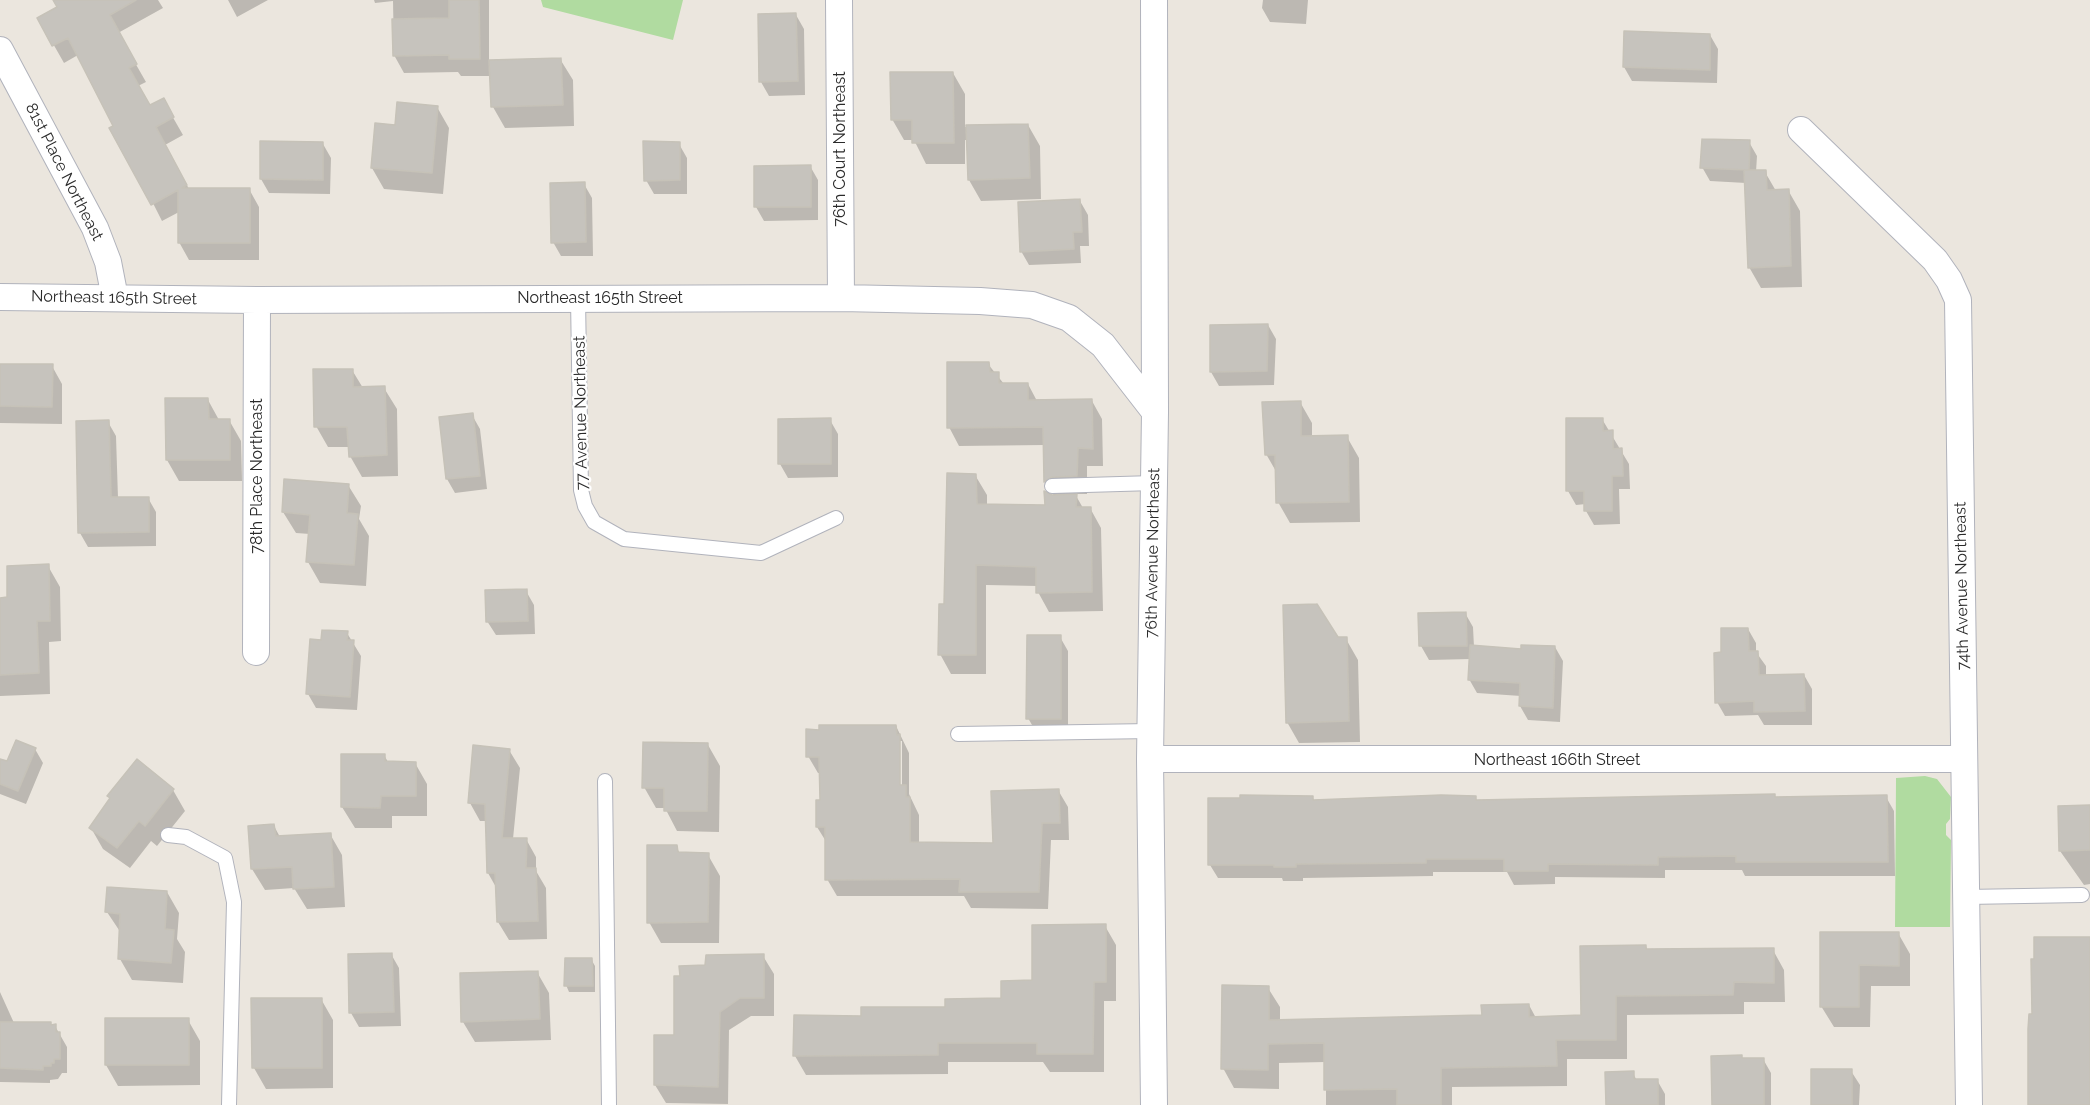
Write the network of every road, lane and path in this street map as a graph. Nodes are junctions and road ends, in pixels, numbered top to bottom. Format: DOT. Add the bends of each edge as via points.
graph roads {
  1 [pos="839,0"];
  2 [pos="1154,0"];
  3 [pos="0,50"];
  4 [pos="1801,129"];
  5 [pos="0,297"];
  6 [pos="115,297"];
  7 [pos="578,298"];
  8 [pos="841,298"];
  9 [pos="257,300"];
  10 [pos="1155,412"];
  11 [pos="1154,483"];
  12 [pos="1052,486"];
  13 [pos="836,518"];
  14 [pos="256,652"];
  15 [pos="1151,730"];
  16 [pos="958,734"];
  17 [pos="1150,759"];
  18 [pos="1964,759"];
  19 [pos="604,781"];
  20 [pos="168,835"];
  21 [pos="2082,895"];
  22 [pos="1966,897"];
  23 [pos="229,1105"];
  24 [pos="609,1105"];
  25 [pos="1154,1105"];
  26 [pos="1969,1105"];
  1 -- 8 [label="street, 76th Court Northeast"];
  2 -- 10 [label="street, 76th Avenue Northeast"];
  3 -- 6 [label="street, 81st Place Northeast" via="95,228 108,262"];
  4 -- 18 [label="street, 74th Avenue Northeast" via="1935,260 1958,300"];
  5 -- 6 [label="street, Northeast 165th Street"];
  6 -- 9 [label="street, Northeast 165th Street"];
  7 -- 8 [label="street, Northeast 165th Street"];
  7 -- 9 [label="street, Northeast 165th Street"];
  7 -- 13 [label="lane, 77 Avenue Northeast" via="581,490 594,522 624,539 761,553"];
  8 -- 10 [label="street, Northeast 165th Street" via="1032,305 1069,318 1103,345"];
  9 -- 14 [label="street, 78th Place Northeast"];
  10 -- 11 [label="street, 76th Avenue Northeast"];
  11 -- 12 [label="lane"];
  11 -- 15 [label="street, 76th Avenue Northeast"];
  15 -- 16 [label="lane"];
  15 -- 17 [label="street, 76th Avenue Northeast"];
  17 -- 18 [label="street, Northeast 166th Street"];
  17 -- 25 [label="street, 76th Avenue Northeast"];
  18 -- 22 [label="street, 74th Avenue Northeast"];
  19 -- 24 [label="lane"];
  20 -- 23 [label="lane" via="186,837 225,858 234,902"];
  21 -- 22 [label="lane"];
  22 -- 26 [label="street, 74th Avenue Northeast"];
}
